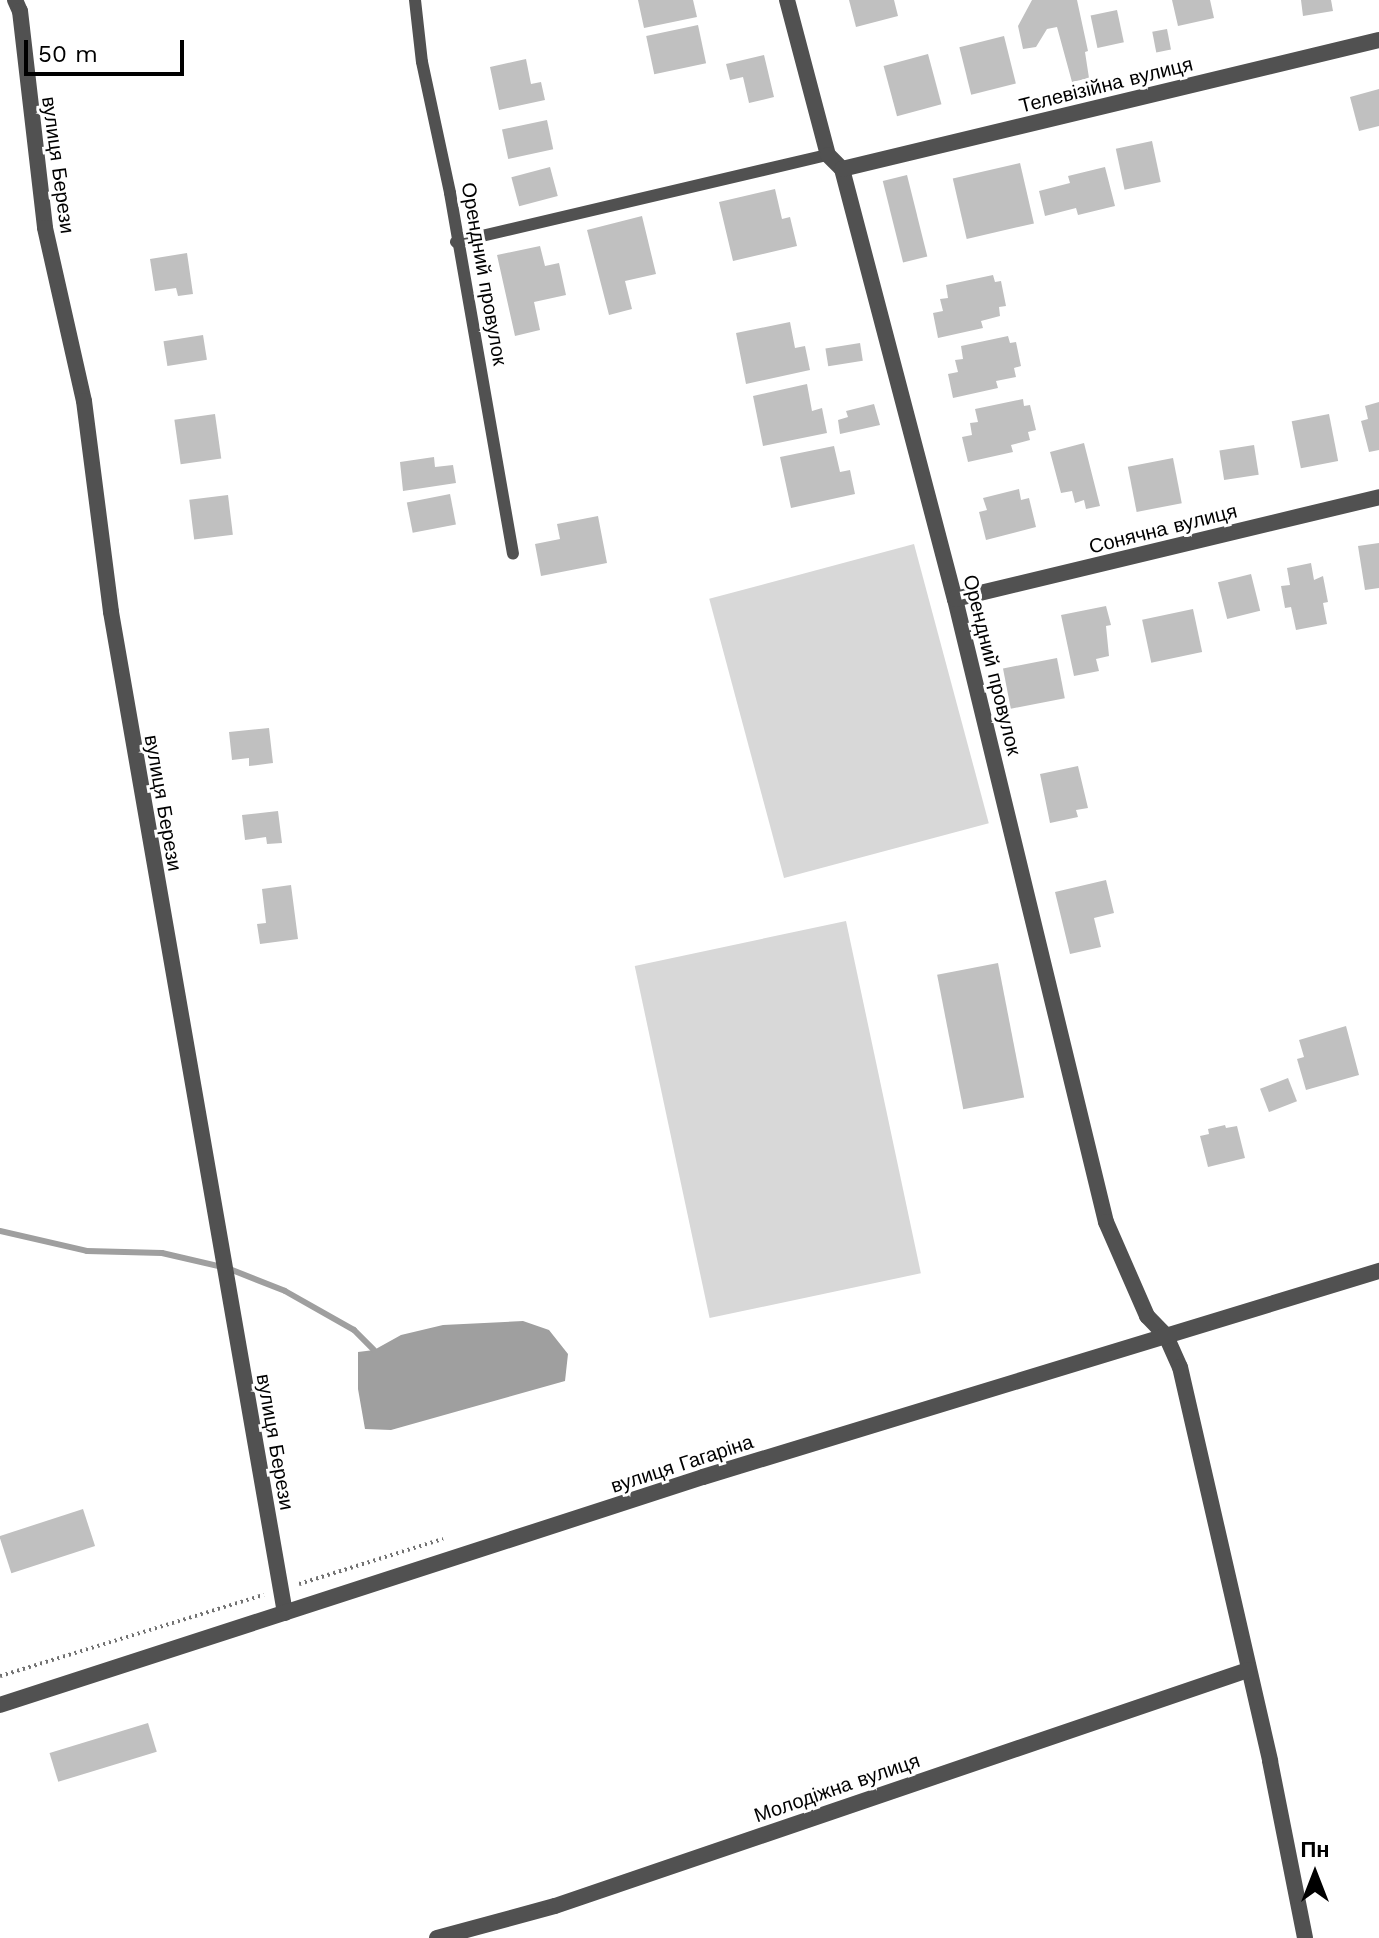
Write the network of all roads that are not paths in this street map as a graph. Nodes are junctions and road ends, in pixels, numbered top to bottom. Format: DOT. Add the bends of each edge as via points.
graph roads {
  1 [pos="15,0"];
  2 [pos="415,0"];
  3 [pos="787,0"];
  4 [pos="1379,40"];
  5 [pos="828,155"];
  6 [pos="842,169"];
  7 [pos="456,242"];
  8 [pos="1379,497"];
  9 [pos="513,554"];
  10 [pos="955,599"];
  11 [pos="1379,1271"];
  12 [pos="1166,1336"];
  13 [pos="285,1613"];
  14 [pos="1248,1670"];
  15 [pos="0,1705"];
  16 [pos="437,1938"];
  17 [pos="1305,1938"];
  1 -- 13 [label="street, вулиця Берези" via="45,228 84,401 113,627"];
  2 -- 7 [label="lane, Орендний провулок"];
  3 -- 5 [label="street"];
  4 -- 6 [label="street, Телевізійна вулиця"];
  5 -- 6 [label="street"];
  5 -- 7 [label="lane"];
  6 -- 10 [label="street, Орендний провулок"];
  7 -- 9 [label="lane, Орендний провулок"];
  8 -- 10 [label="street, Сонячна вулиця"];
  10 -- 12 [label="street, Орендний провулок" via="1106,1222 1147,1316"];
  11 -- 12 [label="street, вулиця Гагаріна"];
  12 -- 13 [label="street, вулиця Гагаріна" via="703,1477"];
  12 -- 14 [label="street" via="1180,1367"];
  13 -- 15 [label="street, вулиця Гагаріна"];
  14 -- 16 [label="street, Молодіжна вулиця" via="555,1906"];
  14 -- 17 [label="street"];
}
